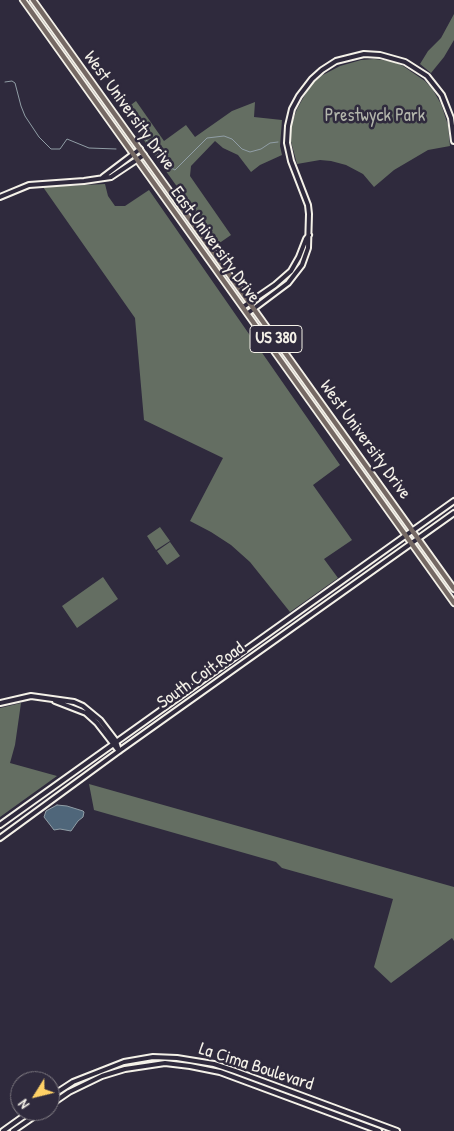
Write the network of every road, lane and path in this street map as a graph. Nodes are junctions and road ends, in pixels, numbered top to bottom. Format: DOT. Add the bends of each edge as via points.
graph roads {
  1 [pos="23,0"];
  2 [pos="33,0"];
  3 [pos="454,141"];
  4 [pos="140,149"];
  5 [pos="134,154"];
  6 [pos="144,155"];
  7 [pos="138,159"];
  8 [pos="101,178"];
  9 [pos="0,197"];
  10 [pos="309,235"];
  11 [pos="250,303"];
  12 [pos="243,308"];
  13 [pos="254,308"];
  14 [pos="248,313"];
  15 [pos="454,501"];
  16 [pos="454,513"];
  17 [pos="412,530"];
  18 [pos="405,535"];
  19 [pos="418,538"];
  20 [pos="411,544"];
  21 [pos="346,579"];
  22 [pos="352,586"];
  23 [pos="454,588"];
  24 [pos="454,603"];
  25 [pos="229,661"];
  26 [pos="235,669"];
  27 [pos="188,690"];
  28 [pos="194,698"];
  29 [pos="0,703"];
  30 [pos="114,743"];
  31 [pos="119,751"];
  32 [pos="0,825"];
  33 [pos="0,838"];
  34 [pos="60,1090"];
  35 [pos="60,1098"];
  36 [pos="16,1121"];
  37 [pos="28,1121"];
  38 [pos="3,1131"];
  39 [pos="13,1131"];
  40 [pos="379,1131"];
  41 [pos="396,1131"];
  1 -- 5 [label="highway, East University Drive / US 380"];
  2 -- 4 [label="highway, West University Drive / US 380"];
  3 -- 10 [label="street" via="451,118 442,95 427,76 406,62 364,54 336,61 322,70 299,96 288,126 291,161 310,214"];
  4 -- 5 [label="street"];
  4 -- 6 [label="highway, West University Drive / US 380"];
  5 -- 7 [label="highway, East University Drive / US 380"];
  5 -- 8 [label="street"];
  6 -- 7 [label="street"];
  6 -- 11 [label="highway, West University Drive / US 380"];
  7 -- 8 [label="street" via="116,174"];
  7 -- 12 [label="highway, East University Drive / US 380"];
  8 -- 9 [label="street" via="29,185"];
  10 -- 11 [label="street" via="291,271 276,286"];
  10 -- 13 [label="street" via="305,256 294,276"];
  11 -- 12 [label="street"];
  11 -- 13 [label="highway, West University Drive / US 380"];
  12 -- 14 [label="highway, East University Drive / US 380"];
  13 -- 14 [label="street"];
  13 -- 17 [label="highway, West University Drive / US 380"];
  14 -- 18 [label="highway, East University Drive / US 380"];
  15 -- 17 [label="street, South Coit Road"];
  16 -- 19 [label="street, South Coit Road"];
  17 -- 18 [label="street, South Coit Road"];
  17 -- 19 [label="highway, US 380"];
  18 -- 20 [label="highway, East University Drive / US 380"];
  18 -- 21 [label="street, South Coit Road"];
  19 -- 20 [label="street, South Coit Road"];
  19 -- 23 [label="highway, US 380"];
  20 -- 22 [label="street, South Coit Road"];
  20 -- 24 [label="highway, East University Drive / US 380"];
  21 -- 22 [label="street"];
  21 -- 25 [label="street, South Coit Road"];
  22 -- 26 [label="street, South Coit Road"];
  25 -- 26 [label="street"];
  25 -- 27 [label="street, South Coit Road"];
  26 -- 28 [label="street, South Coit Road"];
  27 -- 28 [label="street"];
  27 -- 30 [label="street, South Coit Road"];
  28 -- 31 [label="street, South Coit Road"];
  29 -- 30 [label="street" via="31,696 74,702 97,720"];
  30 -- 31 [label="street"];
  30 -- 32 [label="street, South Coit Road"];
  31 -- 33 [label="street, South Coit Road"];
  34 -- 41 [label="street, La Cima Boulevard" via="124,1062 153,1057 177,1058 214,1064"];
  35 -- 40 [label="street, La Cima Boulevard" via="102,1076 165,1063 220,1072"];
  36 -- 38 [label="street"];
  37 -- 39 [label="street"];
}
